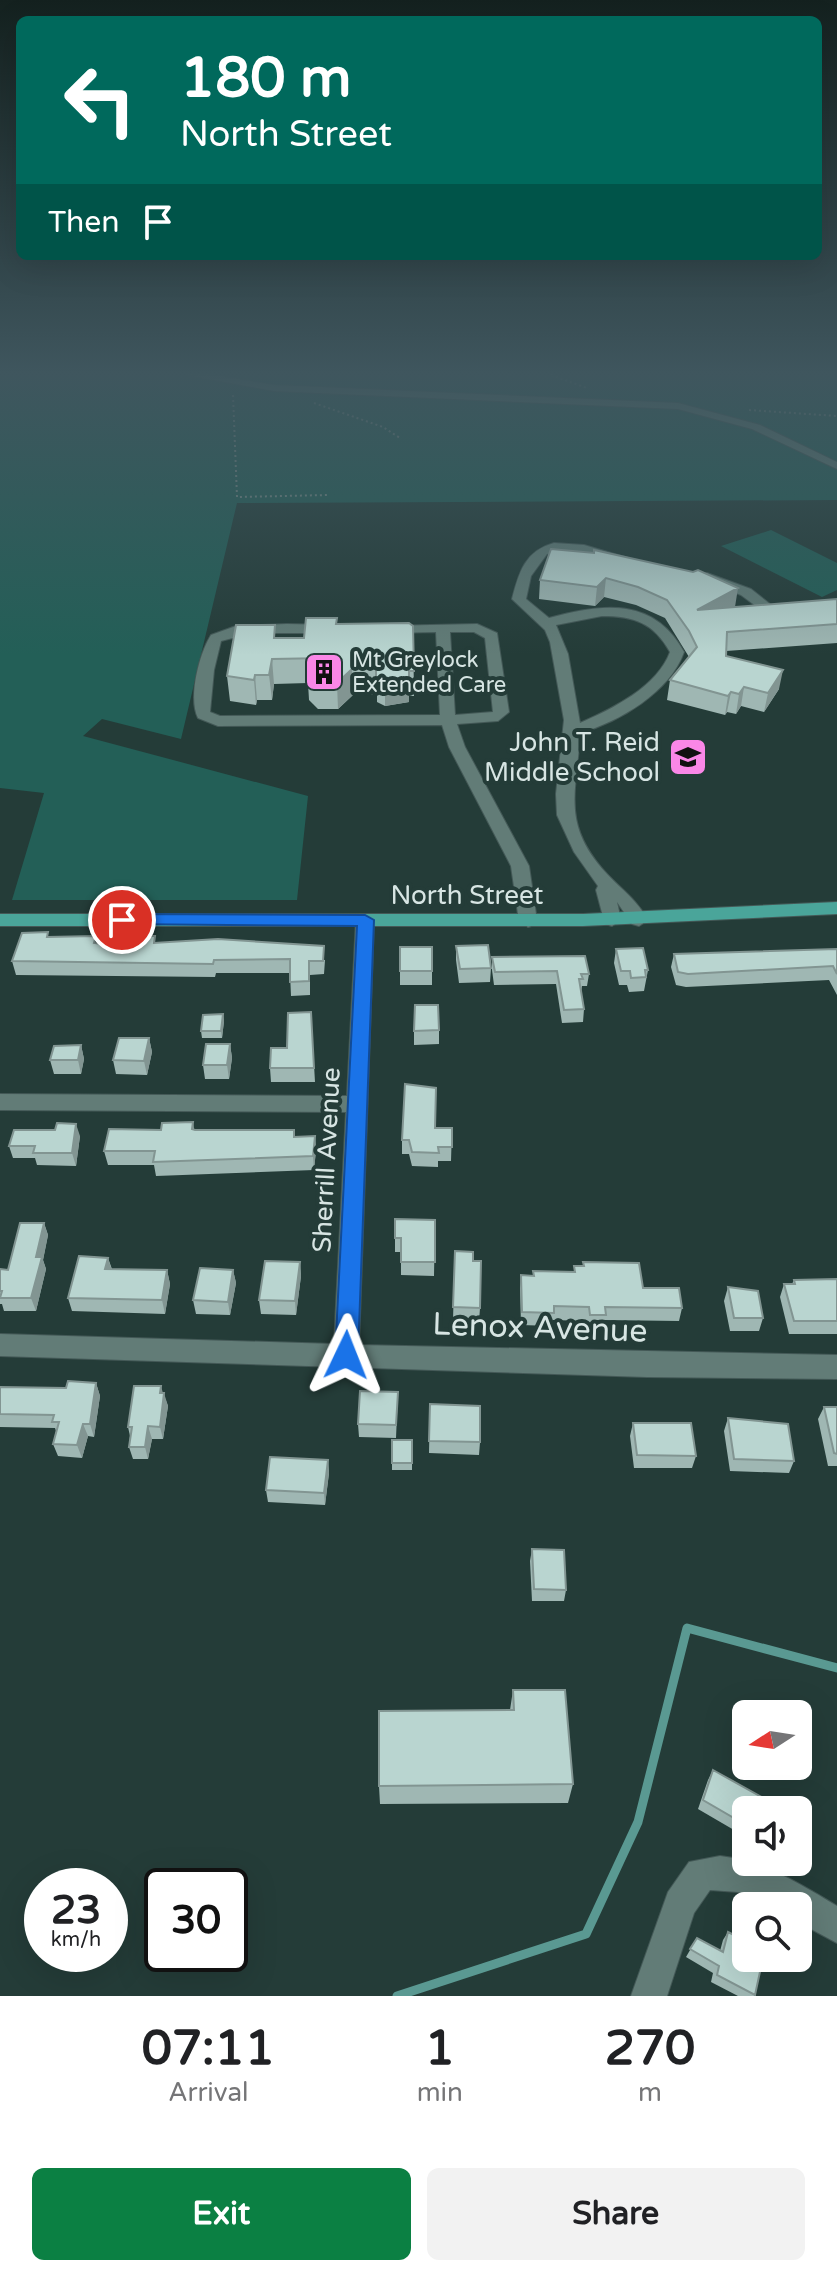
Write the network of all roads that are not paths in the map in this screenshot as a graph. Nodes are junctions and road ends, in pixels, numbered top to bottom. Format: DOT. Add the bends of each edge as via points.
graph roads {
  1 [pos="645,563"];
  2 [pos="691,573"];
  3 [pos="773,612"];
  4 [pos="547,623"];
  5 [pos="443,628"];
  6 [pos="348,629"];
  7 [pos="380,629"];
  8 [pos="569,707"];
  9 [pos="606,716"];
  10 [pos="448,720"];
  11 [pos="572,730"];
  12 [pos="608,885"];
  13 [pos="837,908"];
  14 [pos="0,920"];
  15 [pos="365,920"];
  16 [pos="612,920"];
  17 [pos="639,920"];
  18 [pos="528,921"];
  19 [pos="0,1102"];
  20 [pos="355,1104"];
  21 [pos="0,1345"];
  22 [pos="346,1355"];
  23 [pos="837,1367"];
  24 [pos="837,1926"];
  25 [pos="649,1996"];
  1 -- 4 [label="street" via="568,546 541,548 519,599"];
  2 -- 3 [label="street" via="746,592"];
  4 -- 8 [label="street"];
  4 -- 9 [label="street" via="583,613 621,612 650,620 671,638 677,659 666,676"];
  5 -- 7 [label="street"];
  5 -- 10 [label="street"];
  5 -- 10 [label="street" via="477,628 492,636 501,712 487,719"];
  6 -- 10 [label="street" via="238,630 221,635 213,643 203,715 218,721"];
  8 -- 9 [label="street"];
  8 -- 11 [label="street"];
  9 -- 11 [label="street"];
  10 -- 18 [label="street" via="520,866"];
  11 -- 12 [label="street" via="563,793 566,818"];
  12 -- 16 [label="street"];
  12 -- 17 [label="street" via="617,888"];
  13 -- 17 [label="main road, North Street"];
  14 -- 15 [label="main road, North Street"];
  15 -- 18 [label="main road, North Street"];
  15 -- 20 [label="street, Sherrill Avenue"];
  16 -- 17 [label="main road, North Street"];
  16 -- 18 [label="main road, North Street"];
  19 -- 20 [label="street"];
  20 -- 22 [label="street, Sherrill Avenue"];
  21 -- 22 [label="street, Lenox Avenue"];
  22 -- 23 [label="street, Lenox Avenue"];
  24 -- 25 [label="street" via="757,1880 722,1870 701,1874 680,1904"];
}
